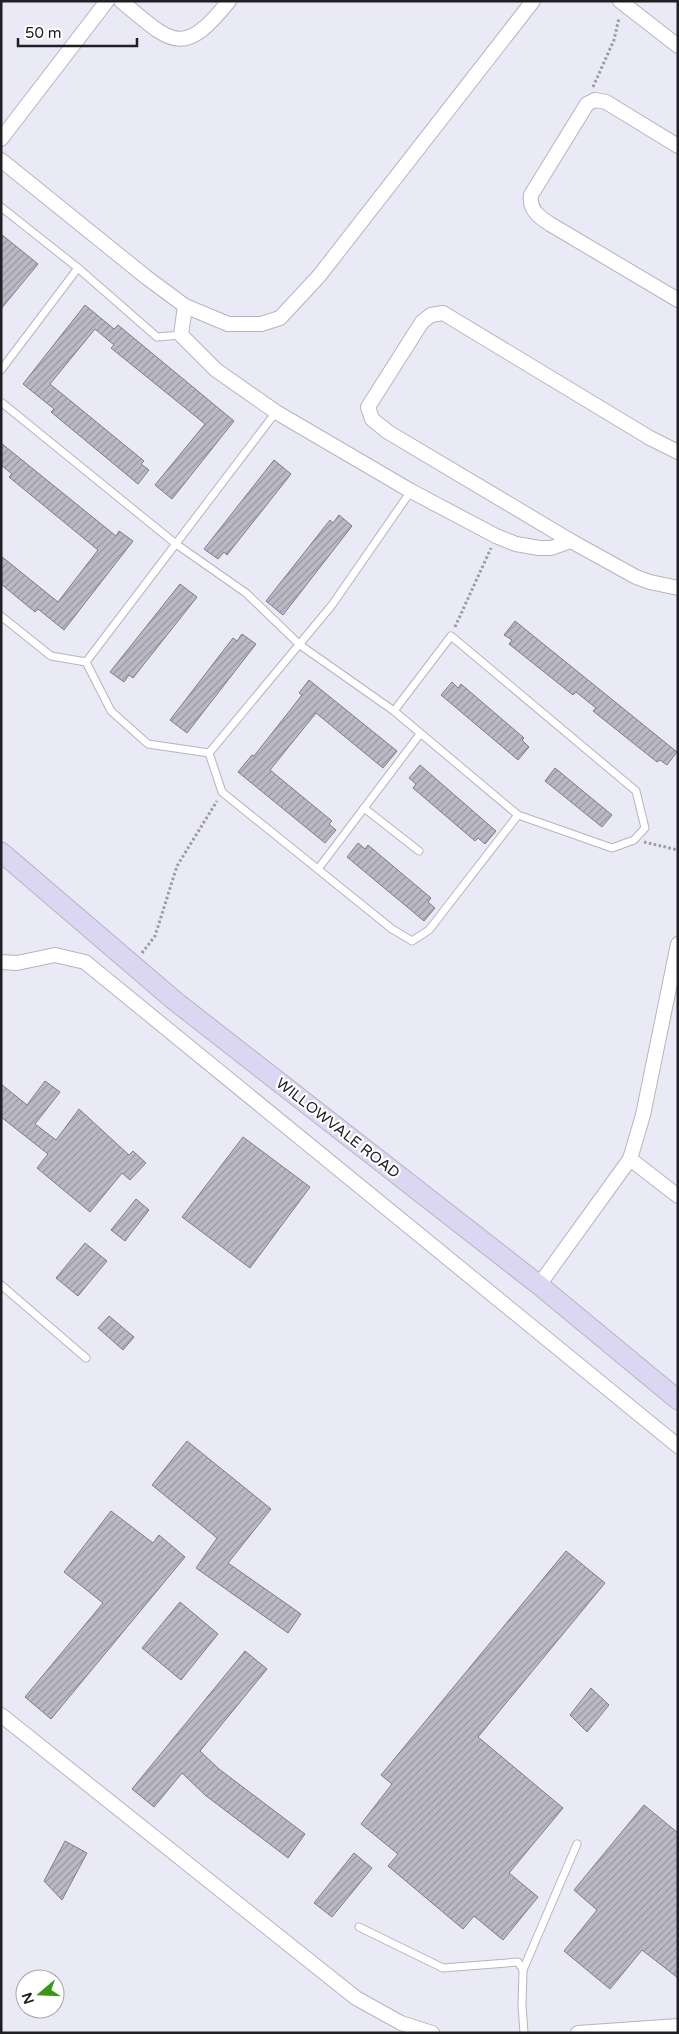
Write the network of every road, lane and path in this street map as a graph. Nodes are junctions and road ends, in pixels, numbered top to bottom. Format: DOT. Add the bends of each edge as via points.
graph roads {
  1 [pos="107,1"];
  2 [pos="121,1"];
  3 [pos="228,1"];
  4 [pos="533,1"];
  5 [pos="621,2"];
  6 [pos="678,46"];
  7 [pos="587,104"];
  8 [pos="1,139"];
  9 [pos="678,146"];
  10 [pos="1,160"];
  11 [pos="2,207"];
  12 [pos="78,268"];
  13 [pos="678,300"];
  14 [pos="185,306"];
  15 [pos="181,335"];
  16 [pos="1,370"];
  17 [pos="1,402"];
  18 [pos="276,412"];
  19 [pos="678,452"];
  20 [pos="411,491"];
  21 [pos="496,536"];
  22 [pos="571,541"];
  23 [pos="176,544"];
  24 [pos="678,588"];
  25 [pos="1,616"];
  26 [pos="451,636"];
  27 [pos="300,645"];
  28 [pos="86,662"];
  29 [pos="394,711"];
  30 [pos="420,734"];
  31 [pos="209,753"];
  32 [pos="222,792"];
  33 [pos="364,808"];
  34 [pos="518,815"];
  35 [pos="634,840"];
  36 [pos="678,850"];
  37 [pos="419,851"];
  38 [pos="1,852"];
  39 [pos="318,869"];
  40 [pos="678,945"];
  41 [pos="1,962"];
  42 [pos="133,964"];
  43 [pos="630,1159"];
  44 [pos="678,1196"];
  45 [pos="1,1285"];
  46 [pos="539,1285"];
  47 [pos="86,1358"];
  48 [pos="678,1400"];
  49 [pos="678,1446"];
  50 [pos="1,1715"];
  51 [pos="577,1844"];
  52 [pos="359,1927"];
  53 [pos="523,1970"];
  54 [pos="678,2026"];
  55 [pos="432,2033"];
  56 [pos="524,2033"];
  57 [pos="578,2033"];
  1 -- 8 [label="street"];
  2 -- 3 [label="street" via="162,34 184,39 195,36 211,23"];
  4 -- 14 [label="street" via="319,276 280,318 261,324 228,324"];
  5 -- 6 [label="street"];
  5 -- 7 [label="path" via="614,40"];
  7 -- 9 [label="street" via="595,100 606,102"];
  7 -- 13 [label="street" via="531,195 530,202 538,216 550,224"];
  10 -- 14 [label="street"];
  11 -- 12 [label="lane"];
  12 -- 15 [label="lane" via="156,337"];
  12 -- 16 [label="lane"];
  14 -- 15 [label="street"];
  15 -- 18 [label="street" via="216,370"];
  17 -- 23 [label="lane"];
  18 -- 20 [label="street"];
  18 -- 23 [label="lane"];
  19 -- 22 [label="street" via="443,313 426,317 368,407 372,419 388,432"];
  20 -- 21 [label="street"];
  20 -- 27 [label="lane" via="332,605"];
  21 -- 22 [label="street" via="539,548 551,548"];
  21 -- 26 [label="path"];
  22 -- 24 [label="street" via="636,577"];
  23 -- 27 [label="lane" via="246,593"];
  23 -- 28 [label="lane"];
  25 -- 28 [label="lane" via="51,656"];
  26 -- 29 [label="lane"];
  26 -- 35 [label="lane" via="636,791 645,828"];
  27 -- 29 [label="lane"];
  27 -- 31 [label="lane"];
  28 -- 31 [label="lane" via="111,711 148,744"];
  29 -- 30 [label="lane"];
  30 -- 33 [label="lane"];
  30 -- 34 [label="lane"];
  31 -- 32 [label="lane"];
  32 -- 39 [label="lane"];
  32 -- 42 [label="path" via="177,866 155,936"];
  33 -- 37 [label="lane"];
  33 -- 39 [label="lane"];
  34 -- 35 [label="lane" via="612,848"];
  34 -- 39 [label="lane" via="429,930 412,941 392,929"];
  35 -- 36 [label="path"];
  38 -- 42 [label="main road, WILLOWVALE ROAD"];
  40 -- 43 [label="street" via="643,1115"];
  41 -- 49 [label="street" via="17,963 55,955 85,962"];
  42 -- 46 [label="main road, WILLOWVALE ROAD" via="325,1120"];
  43 -- 44 [label="street"];
  43 -- 46 [label="street"];
  45 -- 47 [label="lane"];
  46 -- 48 [label="main road, WILLOWVALE ROAD"];
  50 -- 55 [label="street" via="356,1998 401,2023"];
  51 -- 53 [label="lane"];
  52 -- 53 [label="lane" via="443,1968 518,1962"];
  53 -- 56 [label="lane"];
  54 -- 57 [label="street"];
}
